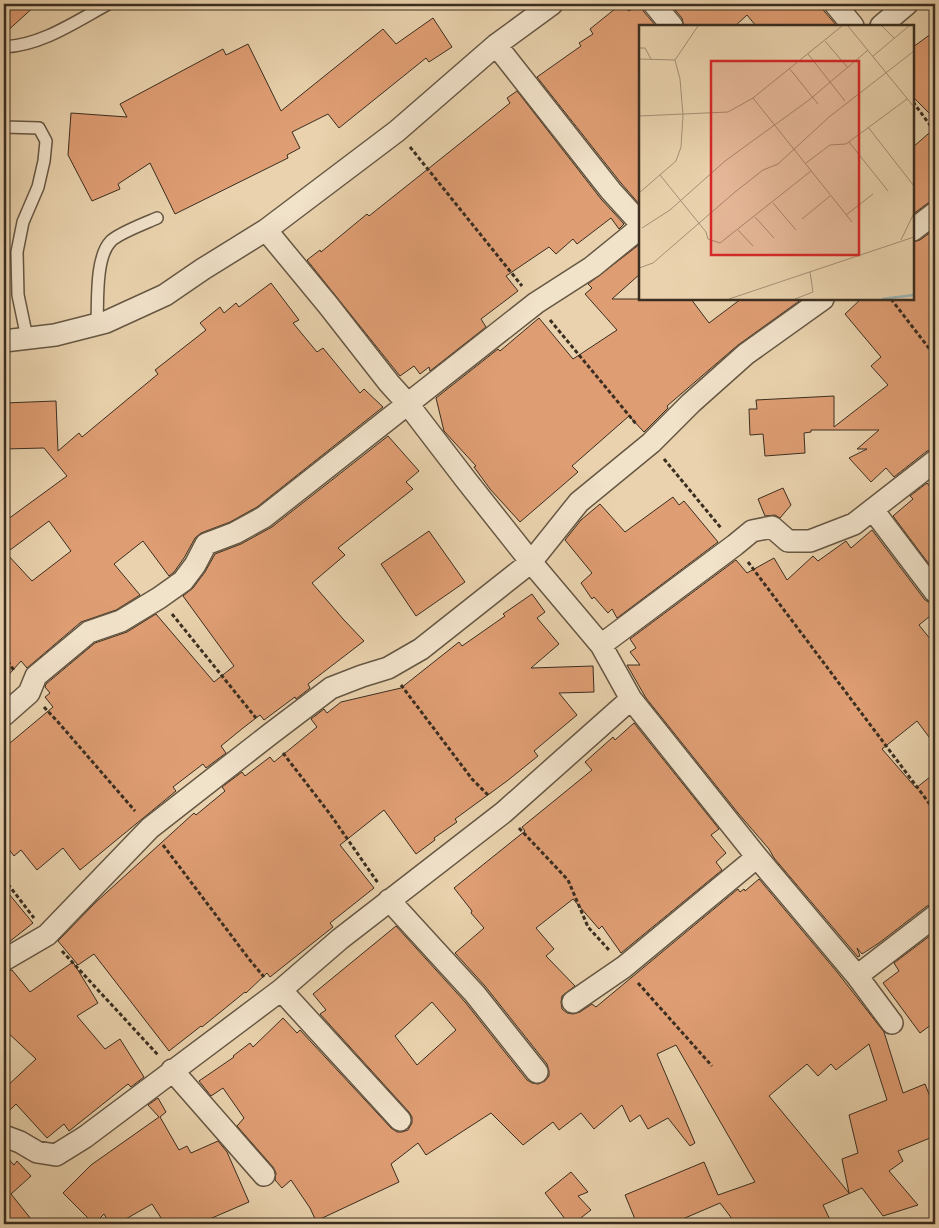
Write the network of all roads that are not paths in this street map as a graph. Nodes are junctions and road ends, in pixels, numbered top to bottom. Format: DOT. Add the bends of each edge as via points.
graph roads {
  1 [pos="108,4"];
  2 [pos="552,4"];
  3 [pos="654,4"];
  4 [pos="835,4"];
  5 [pos="907,4"];
  6 [pos="671,25"];
  7 [pos="852,25"];
  8 [pos="882,25"];
  9 [pos="496,45"];
  10 [pos="4,47"];
  11 [pos="4,127"];
  12 [pos="935,213"];
  13 [pos="157,218"];
  14 [pos="639,223"];
  15 [pos="639,229"];
  16 [pos="914,229"];
  17 [pos="266,230"];
  18 [pos="822,300"];
  19 [pos="97,324"];
  20 [pos="27,338"];
  21 [pos="4,341"];
  22 [pos="407,403"];
  23 [pos="935,461"];
  24 [pos="873,510"];
  25 [pos="531,562"];
  26 [pos="935,592"];
  27 [pos="601,645"];
  28 [pos="631,698"];
  29 [pos="4,715"];
  30 [pos="757,857"];
  31 [pos="389,900"];
  32 [pos="935,916"];
  33 [pos="4,960"];
  34 [pos="857,976"];
  35 [pos="281,990"];
  36 [pos="573,1002"];
  37 [pos="892,1023"];
  38 [pos="172,1070"];
  39 [pos="537,1072"];
  40 [pos="400,1120"];
  41 [pos="4,1136"];
  42 [pos="264,1175"];
  1 -- 10 [label="lane" via="48,37"];
  2 -- 9 [label="street"];
  3 -- 6 [label="street"];
  4 -- 7 [label="street"];
  5 -- 8 [label="street"];
  9 -- 14 [label="street"];
  9 -- 17 [label="street" via="397,132"];
  11 -- 20 [label="lane" via="39,128 46,141 38,187 23,222 17,252 18,295"];
  12 -- 16 [label="street"];
  13 -- 19 [label="lane" via="112,240 106,249 99,279"];
  15 -- 22 [label="street" via="592,267 536,303"];
  17 -- 19 [label="street" via="165,295"];
  17 -- 22 [label="street"];
  18 -- 25 [label="street" via="746,354 652,443 579,502"];
  19 -- 20 [label="street" via="56,335"];
  20 -- 21 [label="street"];
  22 -- 25 [label="street"];
  22 -- 29 [label="street" via="264,517 206,544 183,581 121,621 89,632 36,676 30,693"];
  23 -- 24 [label="street"];
  24 -- 26 [label="street"];
  24 -- 27 [label="street" via="854,524 810,541 788,541 772,527 752,531"];
  25 -- 27 [label="street"];
  25 -- 33 [label="street" via="422,649 388,668 331,688 254,746 150,828 46,935"];
  27 -- 28 [label="street"];
  28 -- 30 [label="street"];
  28 -- 31 [label="street" via="504,812"];
  30 -- 34 [label="street"];
  30 -- 36 [label="street" via="624,967"];
  31 -- 35 [label="street"];
  31 -- 39 [label="street" via="475,994"];
  32 -- 34 [label="street"];
  34 -- 37 [label="street"];
  35 -- 38 [label="street"];
  35 -- 40 [label="street"];
  38 -- 41 [label="street" via="85,1137 56,1155 37,1152"];
  38 -- 42 [label="street"];
}
